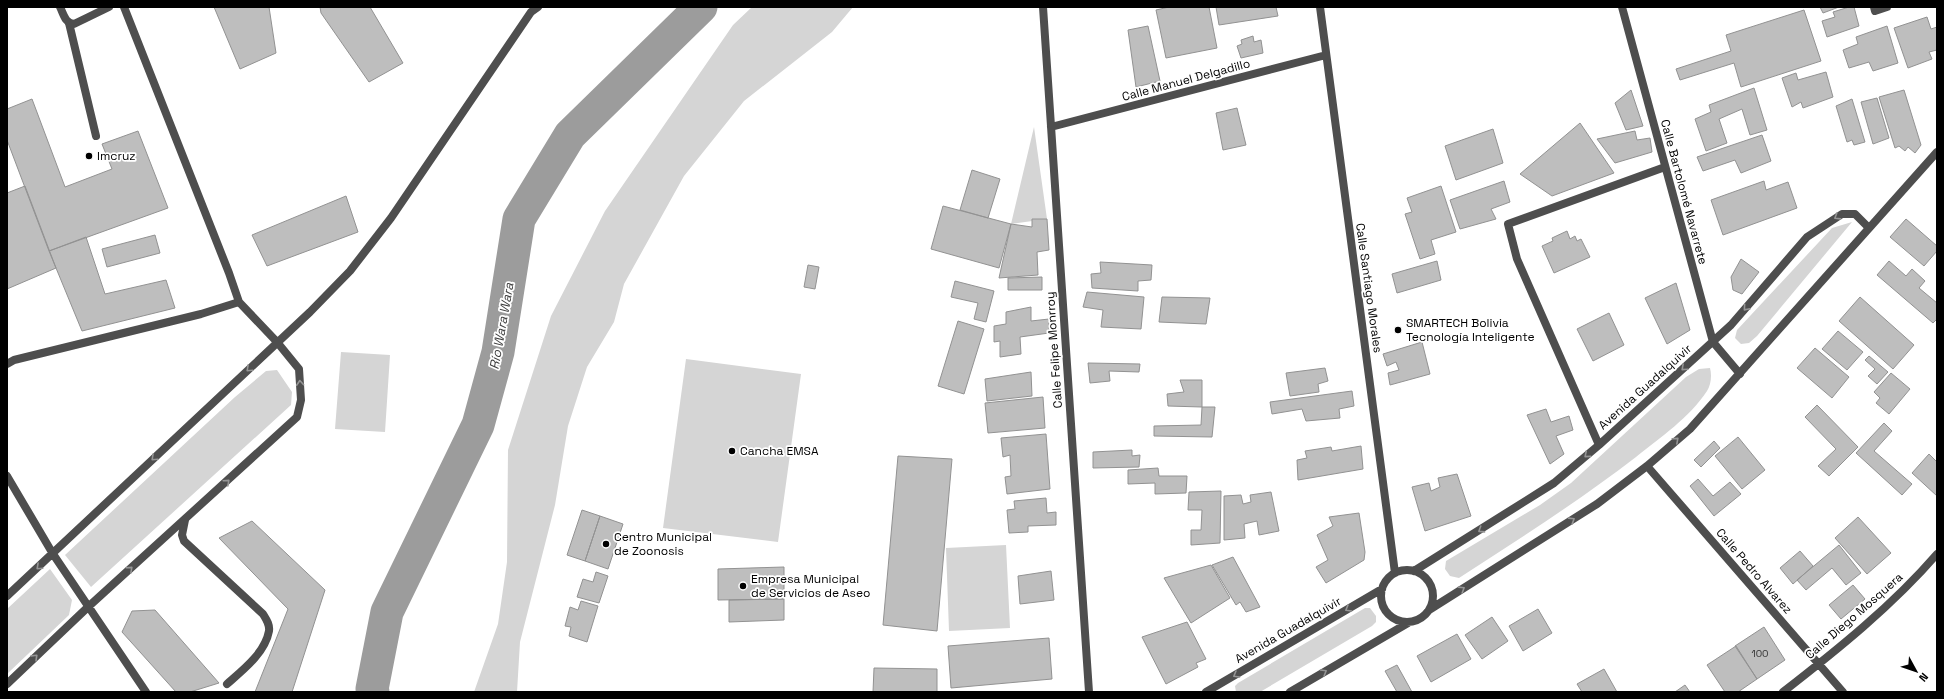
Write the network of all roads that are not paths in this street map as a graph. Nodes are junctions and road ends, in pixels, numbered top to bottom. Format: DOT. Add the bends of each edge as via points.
graph roads {
  1 [pos="60,7"];
  2 [pos="109,7"];
  3 [pos="124,7"];
  4 [pos="538,7"];
  5 [pos="1043,7"];
  6 [pos="1320,7"];
  7 [pos="1622,7"];
  8 [pos="1874,7"];
  9 [pos="1887,7"];
  10 [pos="69,23"];
  11 [pos="1326,55"];
  12 [pos="1051,127"];
  13 [pos="96,136"];
  14 [pos="1937,152"];
  15 [pos="1664,167"];
  16 [pos="1869,228"];
  17 [pos="239,302"];
  18 [pos="277,342"];
  19 [pos="1713,342"];
  20 [pos="7,364"];
  21 [pos="1740,374"];
  22 [pos="1599,445"];
  23 [pos="1647,466"];
  24 [pos="7,476"];
  25 [pos="185,520"];
  26 [pos="53,554"];
  27 [pos="1937,554"];
  28 [pos="1414,571"];
  29 [pos="1395,573"];
  30 [pos="1382,589"];
  31 [pos="7,596"];
  32 [pos="88,607"];
  33 [pos="1429,610"];
  34 [pos="1408,623"];
  35 [pos="1819,664"];
  36 [pos="7,684"];
  37 [pos="228,684"];
  38 [pos="146,692"];
  39 [pos="1089,692"];
  40 [pos="1206,692"];
  41 [pos="1290,692"];
  42 [pos="1782,692"];
  43 [pos="1843,692"];
  1 -- 10 [label="street"];
  2 -- 10 [label="street" via="74,24"];
  3 -- 17 [label="street" via="230,273"];
  4 -- 18 [label="street" via="531,12 391,218 350,271"];
  5 -- 12 [label="street, Calle Felipe Monrroy"];
  6 -- 11 [label="street, Calle Santiago Morales"];
  7 -- 15 [label="street, Calle Bartolomé Navarrete"];
  8 -- 9 [label="street" via="1875,11"];
  10 -- 13 [label="street"];
  11 -- 12 [label="street, Calle Manuel Delgadillo"];
  11 -- 29 [label="street, Calle Santiago Morales"];
  12 -- 39 [label="street, Calle Felipe Monrroy"];
  14 -- 16 [label="street"];
  15 -- 19 [label="street, Calle Bartolomé Navarrete"];
  15 -- 22 [label="street" via="1508,224 1517,259"];
  16 -- 19 [label="street, Avenida Guadalquivir, one-way" via="1854,214 1842,214 1807,238"];
  16 -- 21 [label="street"];
  17 -- 18 [label="street"];
  17 -- 20 [label="street" via="201,314 14,360"];
  25 -- 18 [label="street, one-way" via="297,417 302,400 299,370"];
  18 -- 26 [label="street, one-way"];
  19 -- 21 [label="street, Calle Bartolomé Navarrete"];
  19 -- 22 [label="street, Avenida Guadalquivir, one-way"];
  23 -- 21 [label="street, one-way" via="1690,428"];
  22 -- 28 [label="street, Avenida Guadalquivir, one-way" via="1554,483"];
  33 -- 23 [label="street, one-way" via="1597,504"];
  23 -- 35 [label="street, Calle Pedro Alvarez"];
  24 -- 26 [label="street"];
  32 -- 25 [label="street, one-way"];
  25 -- 37 [label="street" via="182,535 184,541 263,614 268,622 269,630 264,643 252,661"];
  26 -- 31 [label="street, one-way"];
  26 -- 32 [label="street"];
  27 -- 35 [label="street, Calle Diego Mosquera" via="1882,609"];
  28 -- 29 [label="street"];
  28 -- 33 [label="street" via="1428,580 1431,587 1433,595"];
  29 -- 30 [label="street" via="1384,582"];
  30 -- 34 [label="street" via="1381,601 1386,612 1392,618"];
  30 -- 40 [label="street, Avenida Guadalquivir, one-way"];
  36 -- 32 [label="street, one-way"];
  32 -- 38 [label="street"];
  33 -- 34 [label="street" via="1416,621"];
  41 -- 34 [label="street, one-way"];
  35 -- 42 [label="street, Calle Diego Mosquera"];
  35 -- 43 [label="street, Calle Pedro Alvarez"];
}
